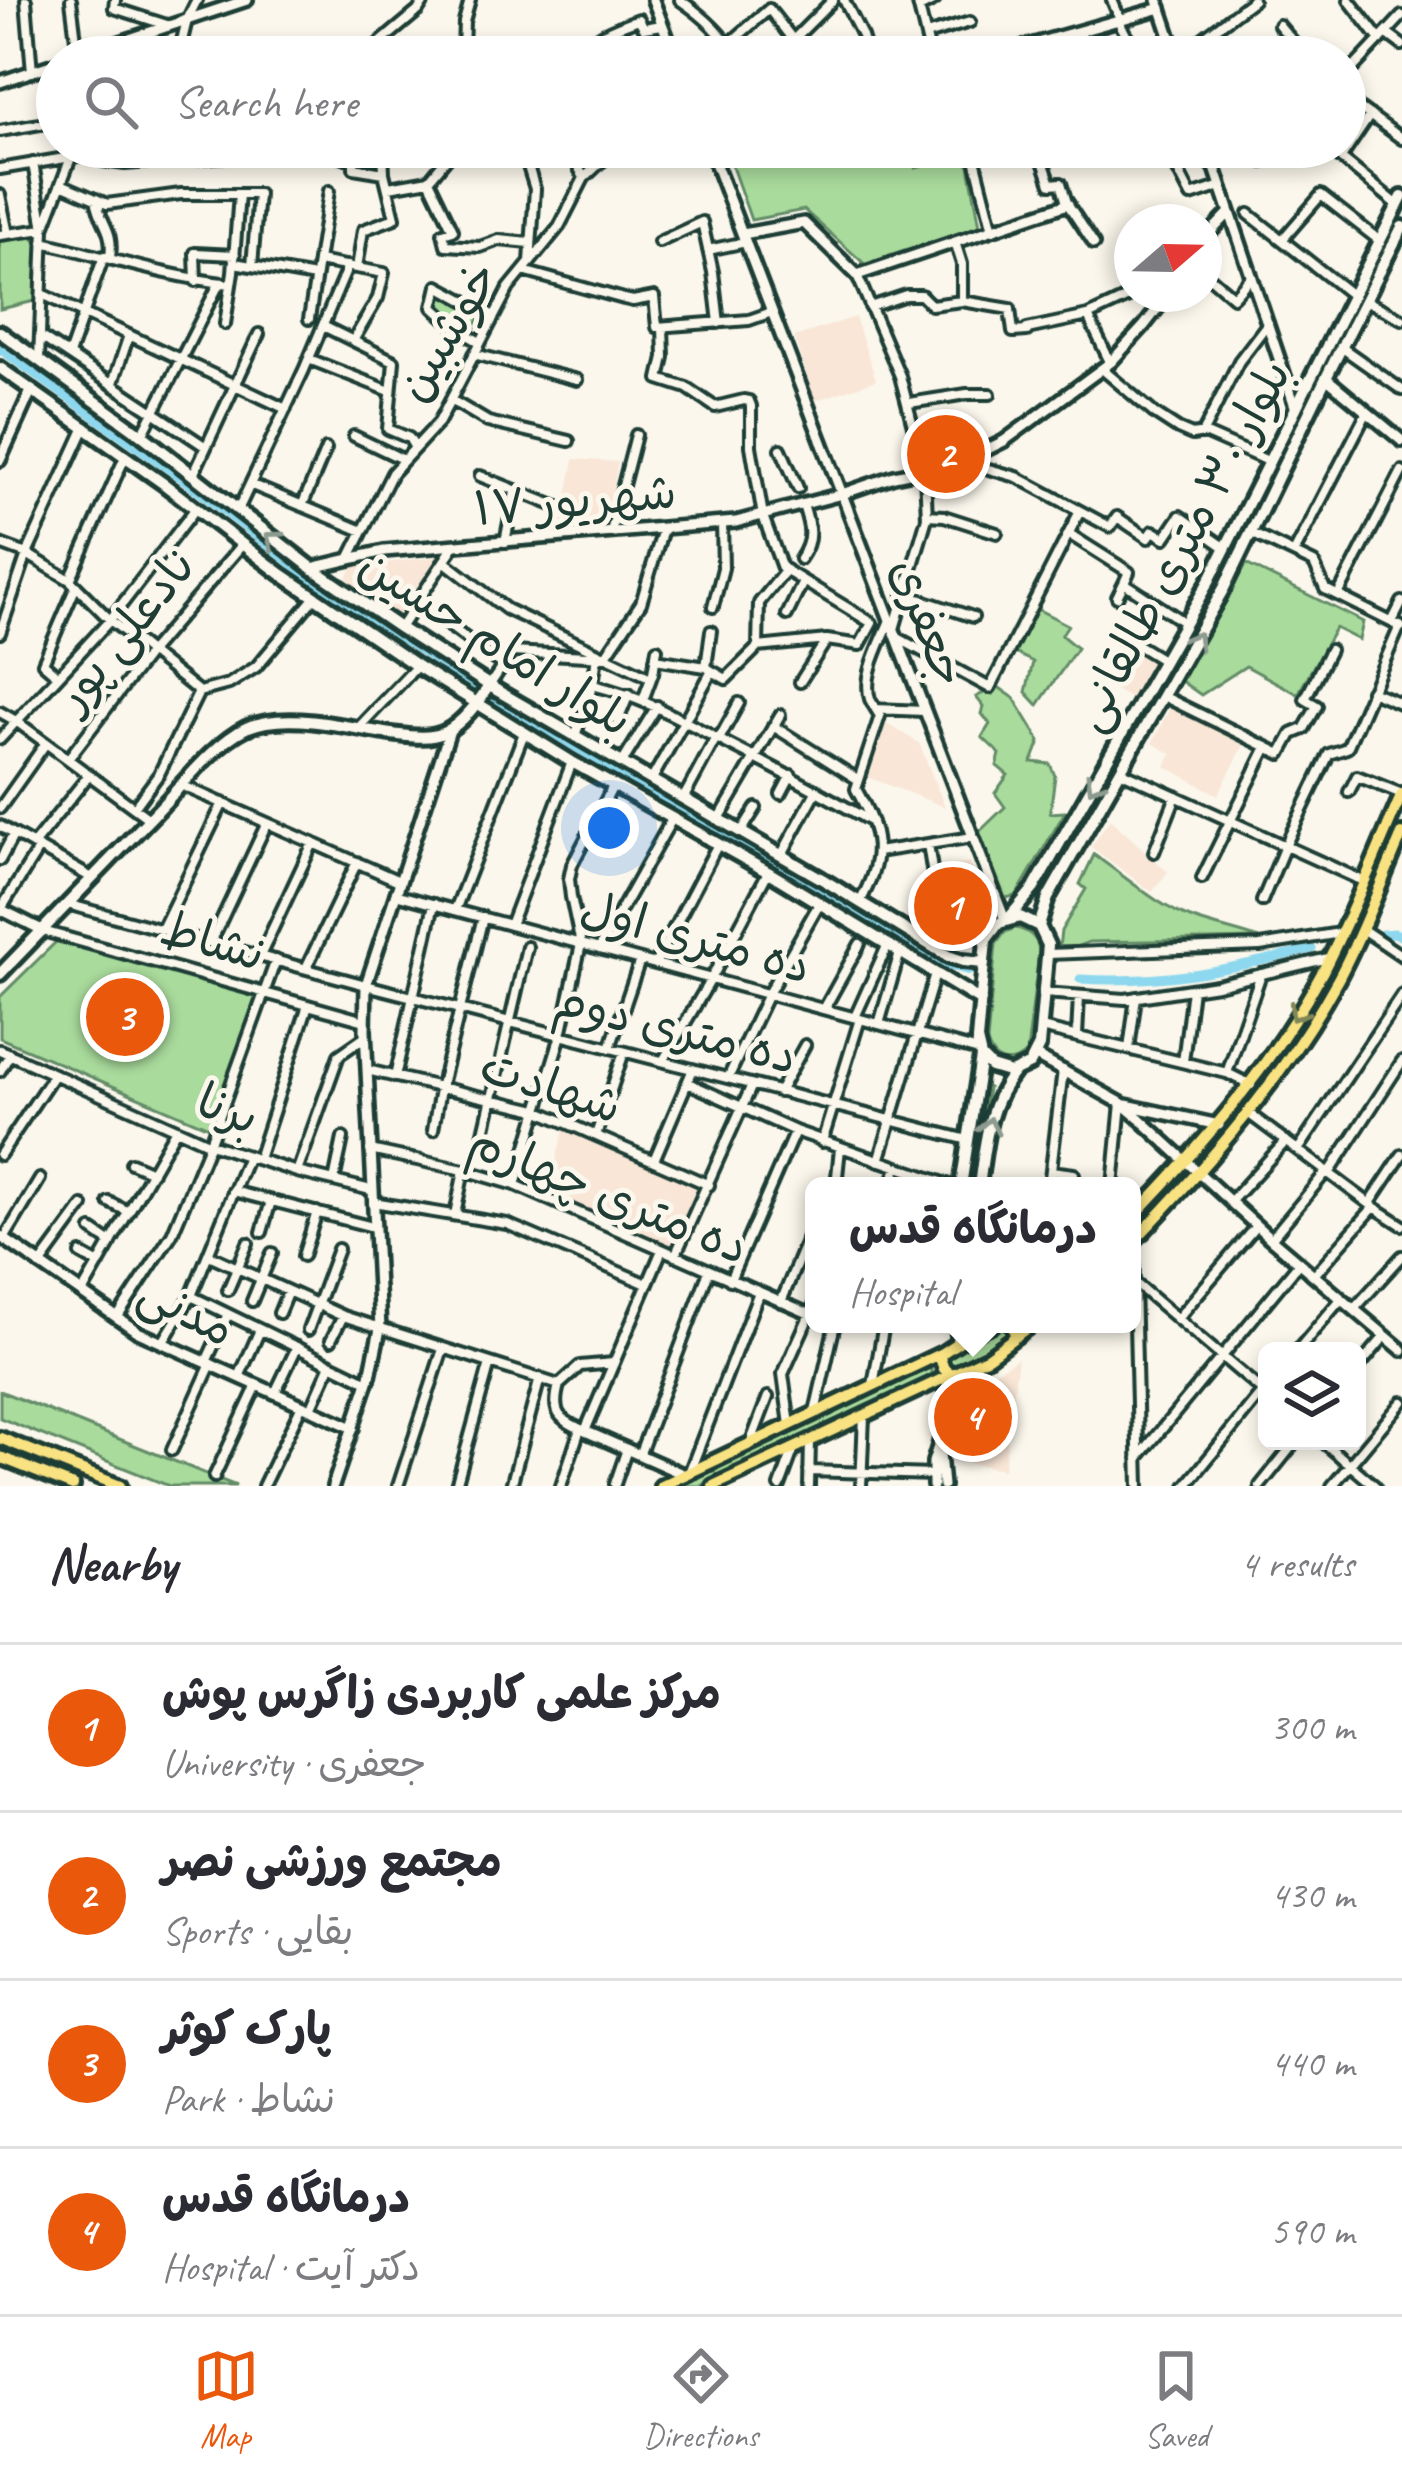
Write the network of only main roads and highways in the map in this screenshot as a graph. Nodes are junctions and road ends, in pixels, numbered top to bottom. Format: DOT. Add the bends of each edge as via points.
graph roads {
  1 [pos="1400,201"];
  2 [pos="1402,227"];
  3 [pos="1359,298"];
  4 [pos="0,332"];
  5 [pos="0,368"];
  6 [pos="1318,375"];
  7 [pos="1302,412"];
  8 [pos="493,689"];
  9 [pos="481,707"];
  10 [pos="1402,794"];
  11 [pos="1402,834"];
  12 [pos="1007,919"];
  13 [pos="1039,926"];
  14 [pos="984,963"];
  15 [pos="0,974"];
  16 [pos="981,1001"];
  17 [pos="980,1054"];
  18 [pos="1266,1062"];
  19 [pos="1014,1072"];
  20 [pos="1279,1072"];
  21 [pos="959,1177"];
  22 [pos="981,1177"];
  23 [pos="1141,1208"];
  24 [pos="1141,1233"];
  25 [pos="958,1333"];
  26 [pos="975,1333"];
  27 [pos="1011,1333"];
  28 [pos="957,1342"];
  29 [pos="942,1353"];
  30 [pos="953,1374"];
  31 [pos="0,1438"];
  32 [pos="0,1457"];
  33 [pos="73,1486"];
  34 [pos="120,1486"];
  35 [pos="661,1486"];
  36 [pos="713,1486"];
  1 -- 3 [label="main road, بلوار ۳۰ متری طالقانی"];
  2 -- 3 [label="main road, بلوار ۳۰ متری طالقانی"];
  3 -- 6 [label="main road, بلوار ۳۰ متری طالقانی"];
  3 -- 6 [label="main road, بلوار ۳۰ متری طالقانی" via="1341,347"];
  8 -- 4 [label="main road, بلوار امام حسین, one-way" via="312,568"];
  5 -- 9 [label="main road, بلوار امام حسین" via="314,598"];
  6 -- 7 [label="main road, بلوار ۳۰ متری طالقانی"];
  7 -- 12 [label="main road, بلوار ۳۰ متری طالقانی, one-way" via="1034,888"];
  13 -- 7 [label="main road, بلوار ۳۰ متری طالقانی, one-way" via="1224,588"];
  8 -- 9 [label="main road"];
  8 -- 14 [label="main road, بلوار امام حسین" via="948,956"];
  9 -- 15 [label="main road" via="426,736 290,720 247,728 181,785"];
  9 -- 16 [label="main road, بلوار امام حسین"];
  10 -- 18 [label="main road, one-way" via="1330,958"];
  11 -- 20 [label="main road" via="1338,979"];
  12 -- 13 [label="main road"];
  12 -- 14 [label="main road, بلوار ۳۰ متری طالقانی" via="991,930"];
  13 -- 19 [label="main road" via="1048,945 1041,1028 1036,1056"];
  14 -- 16 [label="main road"];
  16 -- 17 [label="main road"];
  17 -- 19 [label="main road" via="1000,1072"];
  17 -- 21 [label="main road"];
  18 -- 20 [label="main road"];
  18 -- 23 [label="main road"];
  22 -- 19 [label="main road, one-way" via="992,1109"];
  20 -- 24 [label="main road"];
  25 -- 28 [label="main road"];
  26 -- 28 [label="main road"];
  27 -- 30 [label="main road" via="988,1357"];
  28 -- 29 [label="main road"];
  29 -- 30 [label="main road"];
  29 -- 35 [label="main road"];
  30 -- 36 [label="main road"];
  31 -- 34 [label="main road"];
  32 -- 33 [label="main road"];
}
